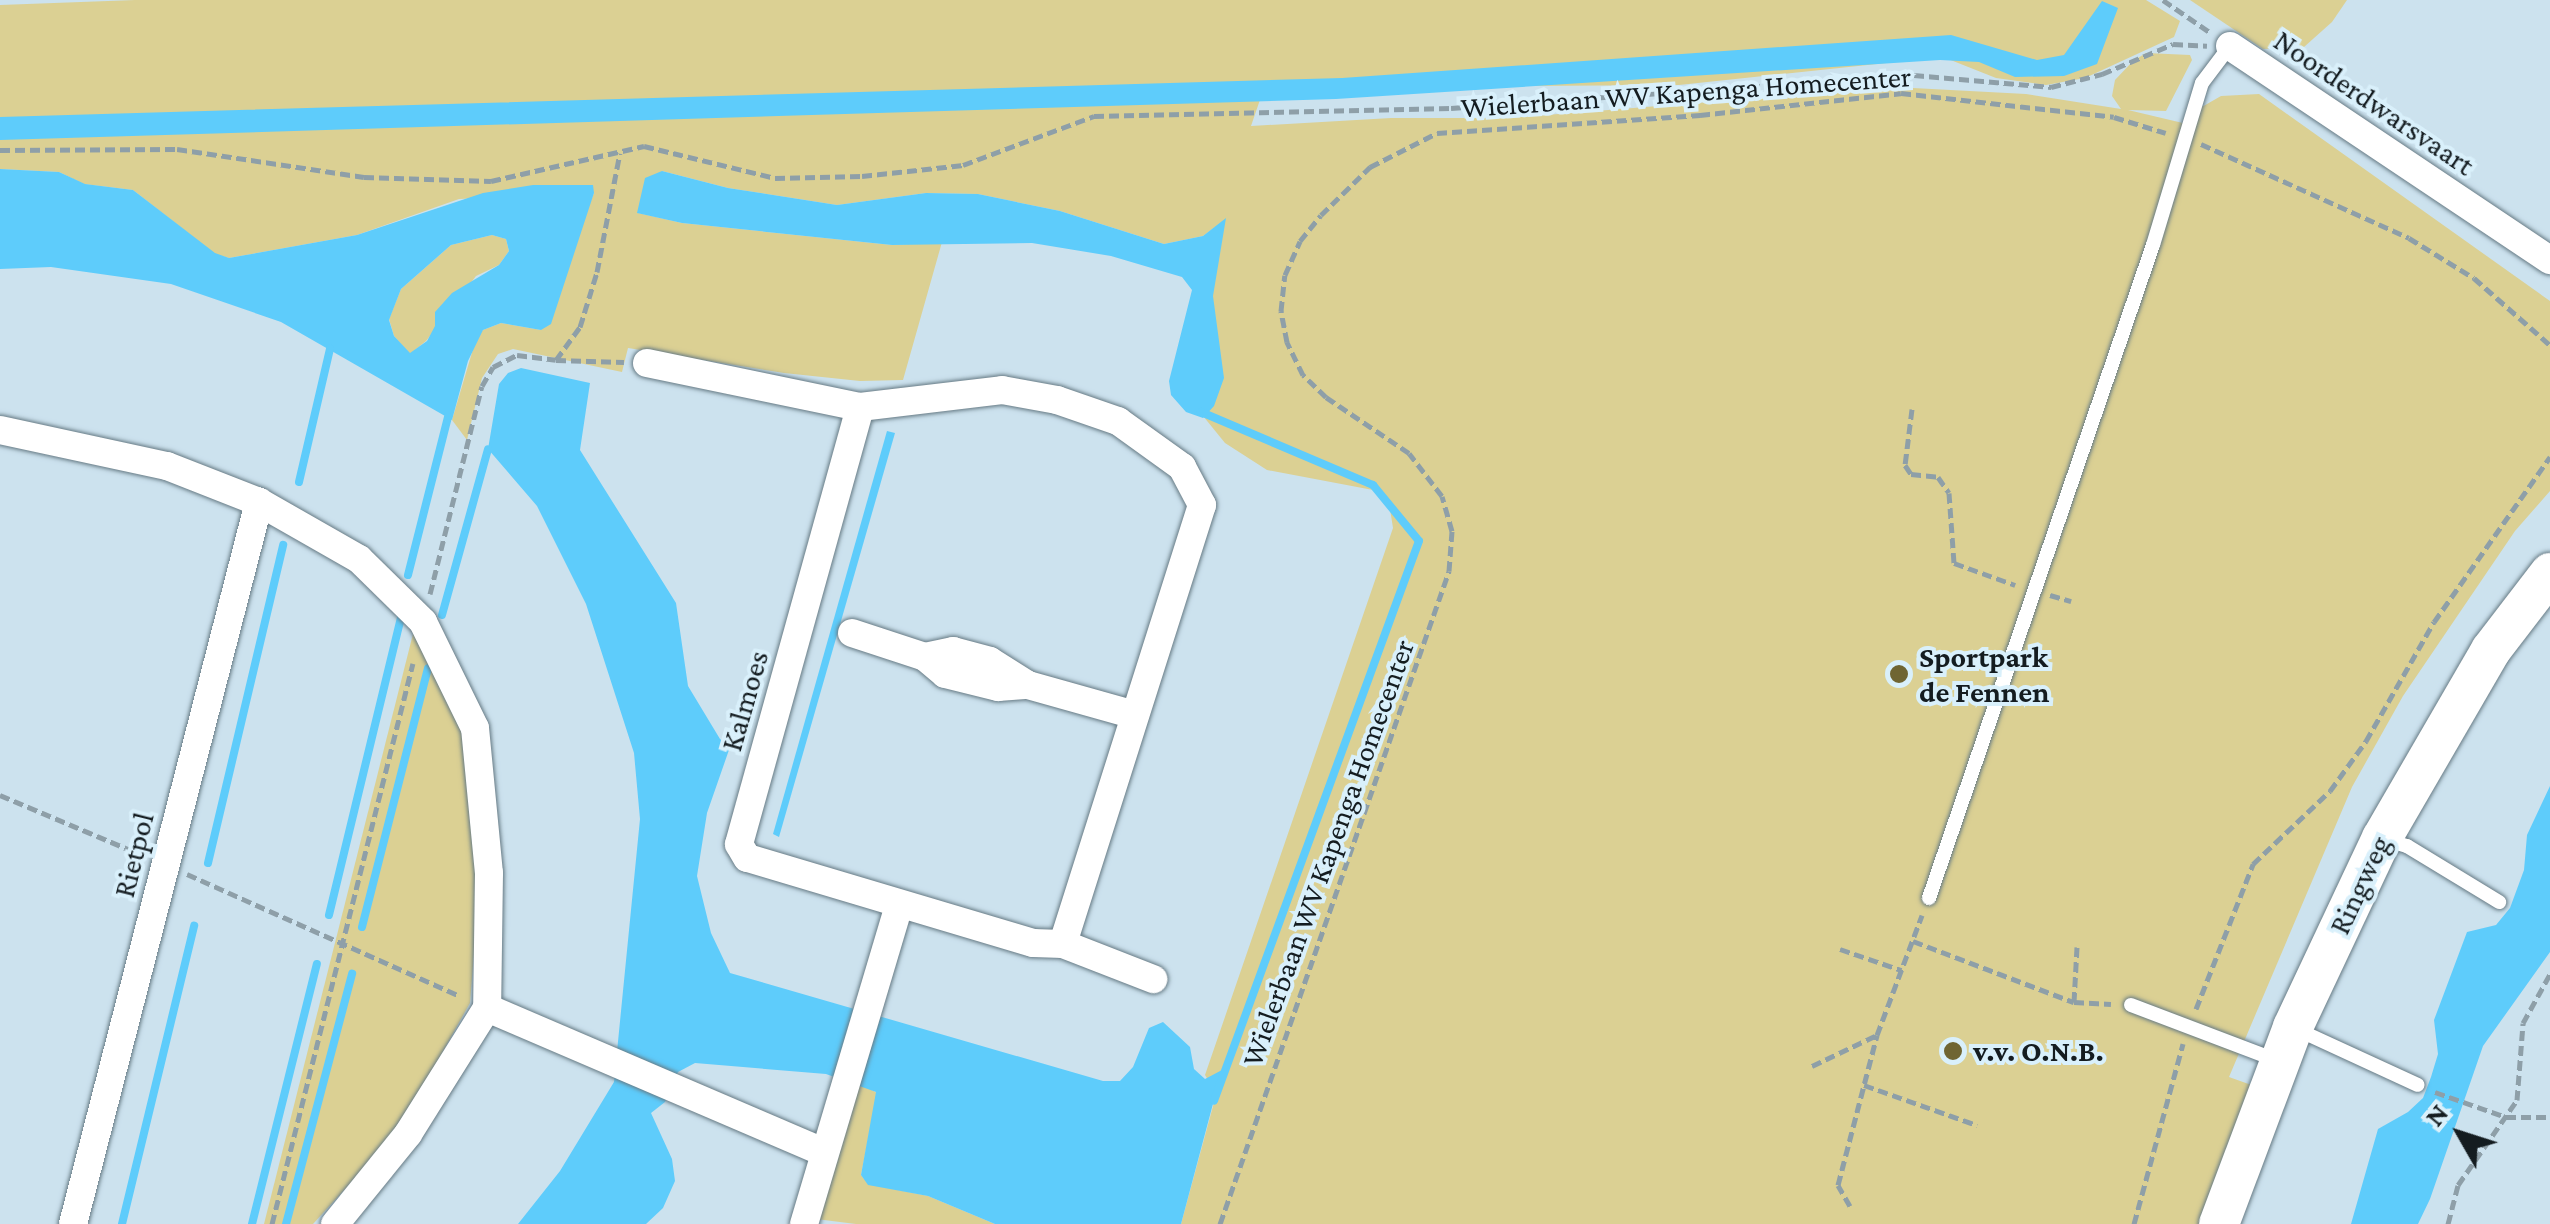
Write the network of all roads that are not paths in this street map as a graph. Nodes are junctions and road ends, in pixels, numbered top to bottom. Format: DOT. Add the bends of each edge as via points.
graph roads {
  1 [pos="2230,46"];
  2 [pos="2550,260"];
  3 [pos="647,363"];
  4 [pos="860,407"];
  5 [pos="0,430"];
  6 [pos="259,502"];
  7 [pos="2550,572"];
  8 [pos="852,633"];
  9 [pos="1135,715"];
  10 [pos="2382,838"];
  11 [pos="1929,898"];
  12 [pos="2499,902"];
  13 [pos="899,905"];
  14 [pos="1063,944"];
  15 [pos="1152,979"];
  16 [pos="2132,1006"];
  17 [pos="487,1008"];
  18 [pos="2286,1044"];
  19 [pos="2418,1086"];
  20 [pos="823,1152"];
  21 [pos="73,1224"];
  22 [pos="335,1224"];
  23 [pos="804,1224"];
  24 [pos="2218,1224"];
  1 -- 2 [label="street, Noorderdwarsvaart"];
  1 -- 11 [label="lane" via="2202,83"];
  3 -- 4 [label="street"];
  4 -- 9 [label="street" via="1002,390 1058,400 1118,421 1182,467 1202,504"];
  4 -- 13 [label="street, Kalmoes" via="739,844 747,858"];
  5 -- 6 [label="street" via="167,466"];
  6 -- 17 [label="street" via="359,559 422,622 475,728 489,873"];
  6 -- 21 [label="street, Rietpol"];
  7 -- 10 [label="main road, Ringweg" via="2491,650"];
  8 -- 9 [label="street" via="926,657 945,674 998,688 1028,684"];
  9 -- 14 [label="street"];
  10 -- 12 [label="lane"];
  10 -- 18 [label="main road, Ringweg"];
  13 -- 14 [label="street, Kalmoes"];
  13 -- 20 [label="street"];
  14 -- 15 [label="street, Kalmoes"];
  16 -- 18 [label="lane"];
  17 -- 20 [label="street"];
  17 -- 22 [label="street" via="408,1134"];
  18 -- 19 [label="lane"];
  18 -- 24 [label="main road, Ringweg"];
  20 -- 23 [label="street"];
}
